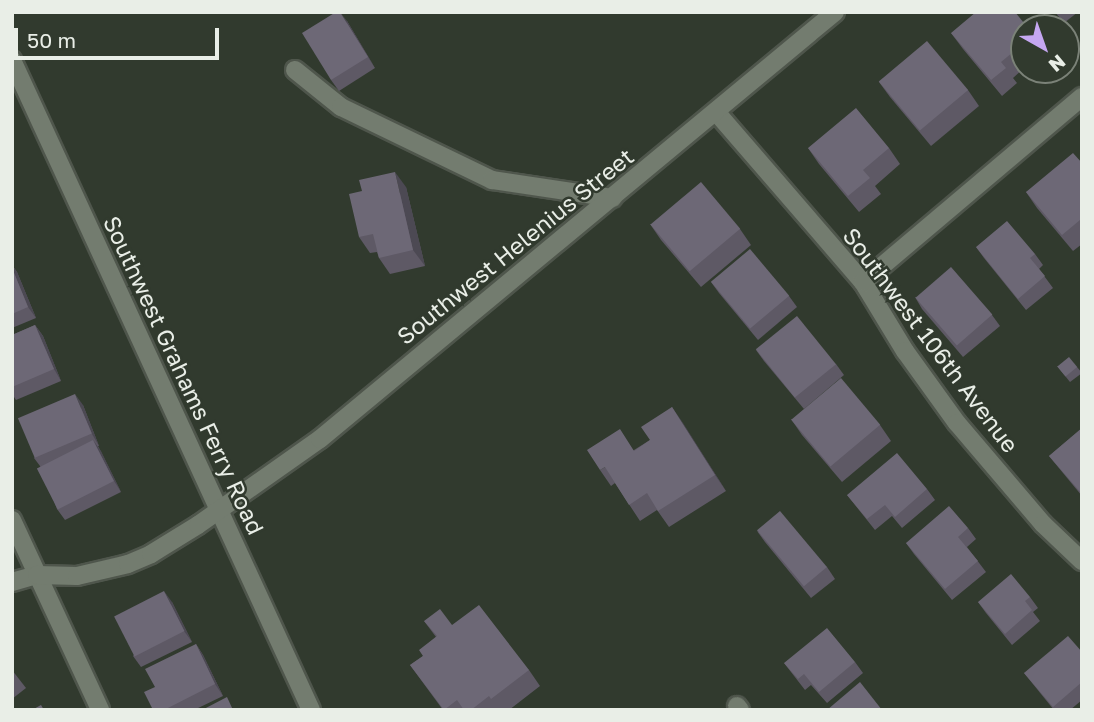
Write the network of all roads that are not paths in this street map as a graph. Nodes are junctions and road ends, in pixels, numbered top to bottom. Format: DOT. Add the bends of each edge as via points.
graph roads {
  1 [pos="835,12"];
  2 [pos="12,60"];
  3 [pos="295,70"];
  4 [pos="1082,97"];
  5 [pos="717,113"];
  6 [pos="613,198"];
  7 [pos="863,282"];
  8 [pos="219,509"];
  9 [pos="12,520"];
  10 [pos="1082,561"];
  11 [pos="37,575"];
  12 [pos="12,583"];
  13 [pos="100,710"];
  14 [pos="311,710"];
  1 -- 5 [label="street, Southwest Helenius Street"];
  2 -- 8 [label="street, Southwest Grahams Ferry Road"];
  3 -- 6 [label="street" via="341,107 492,180"];
  4 -- 7 [label="street"];
  5 -- 6 [label="street, Southwest Helenius Street"];
  5 -- 7 [label="street, Southwest 106th Avenue"];
  6 -- 8 [label="street, Southwest Helenius Street" via="320,439"];
  7 -- 10 [label="street, Southwest 106th Avenue" via="957,423 1043,524"];
  8 -- 11 [label="street, Southwest Helenius Street" via="172,543 128,564 77,576"];
  8 -- 14 [label="street, Southwest Grahams Ferry Road"];
  9 -- 11 [label="street"];
  11 -- 12 [label="street, Southwest Helenius Street"];
  11 -- 13 [label="street"];
}
